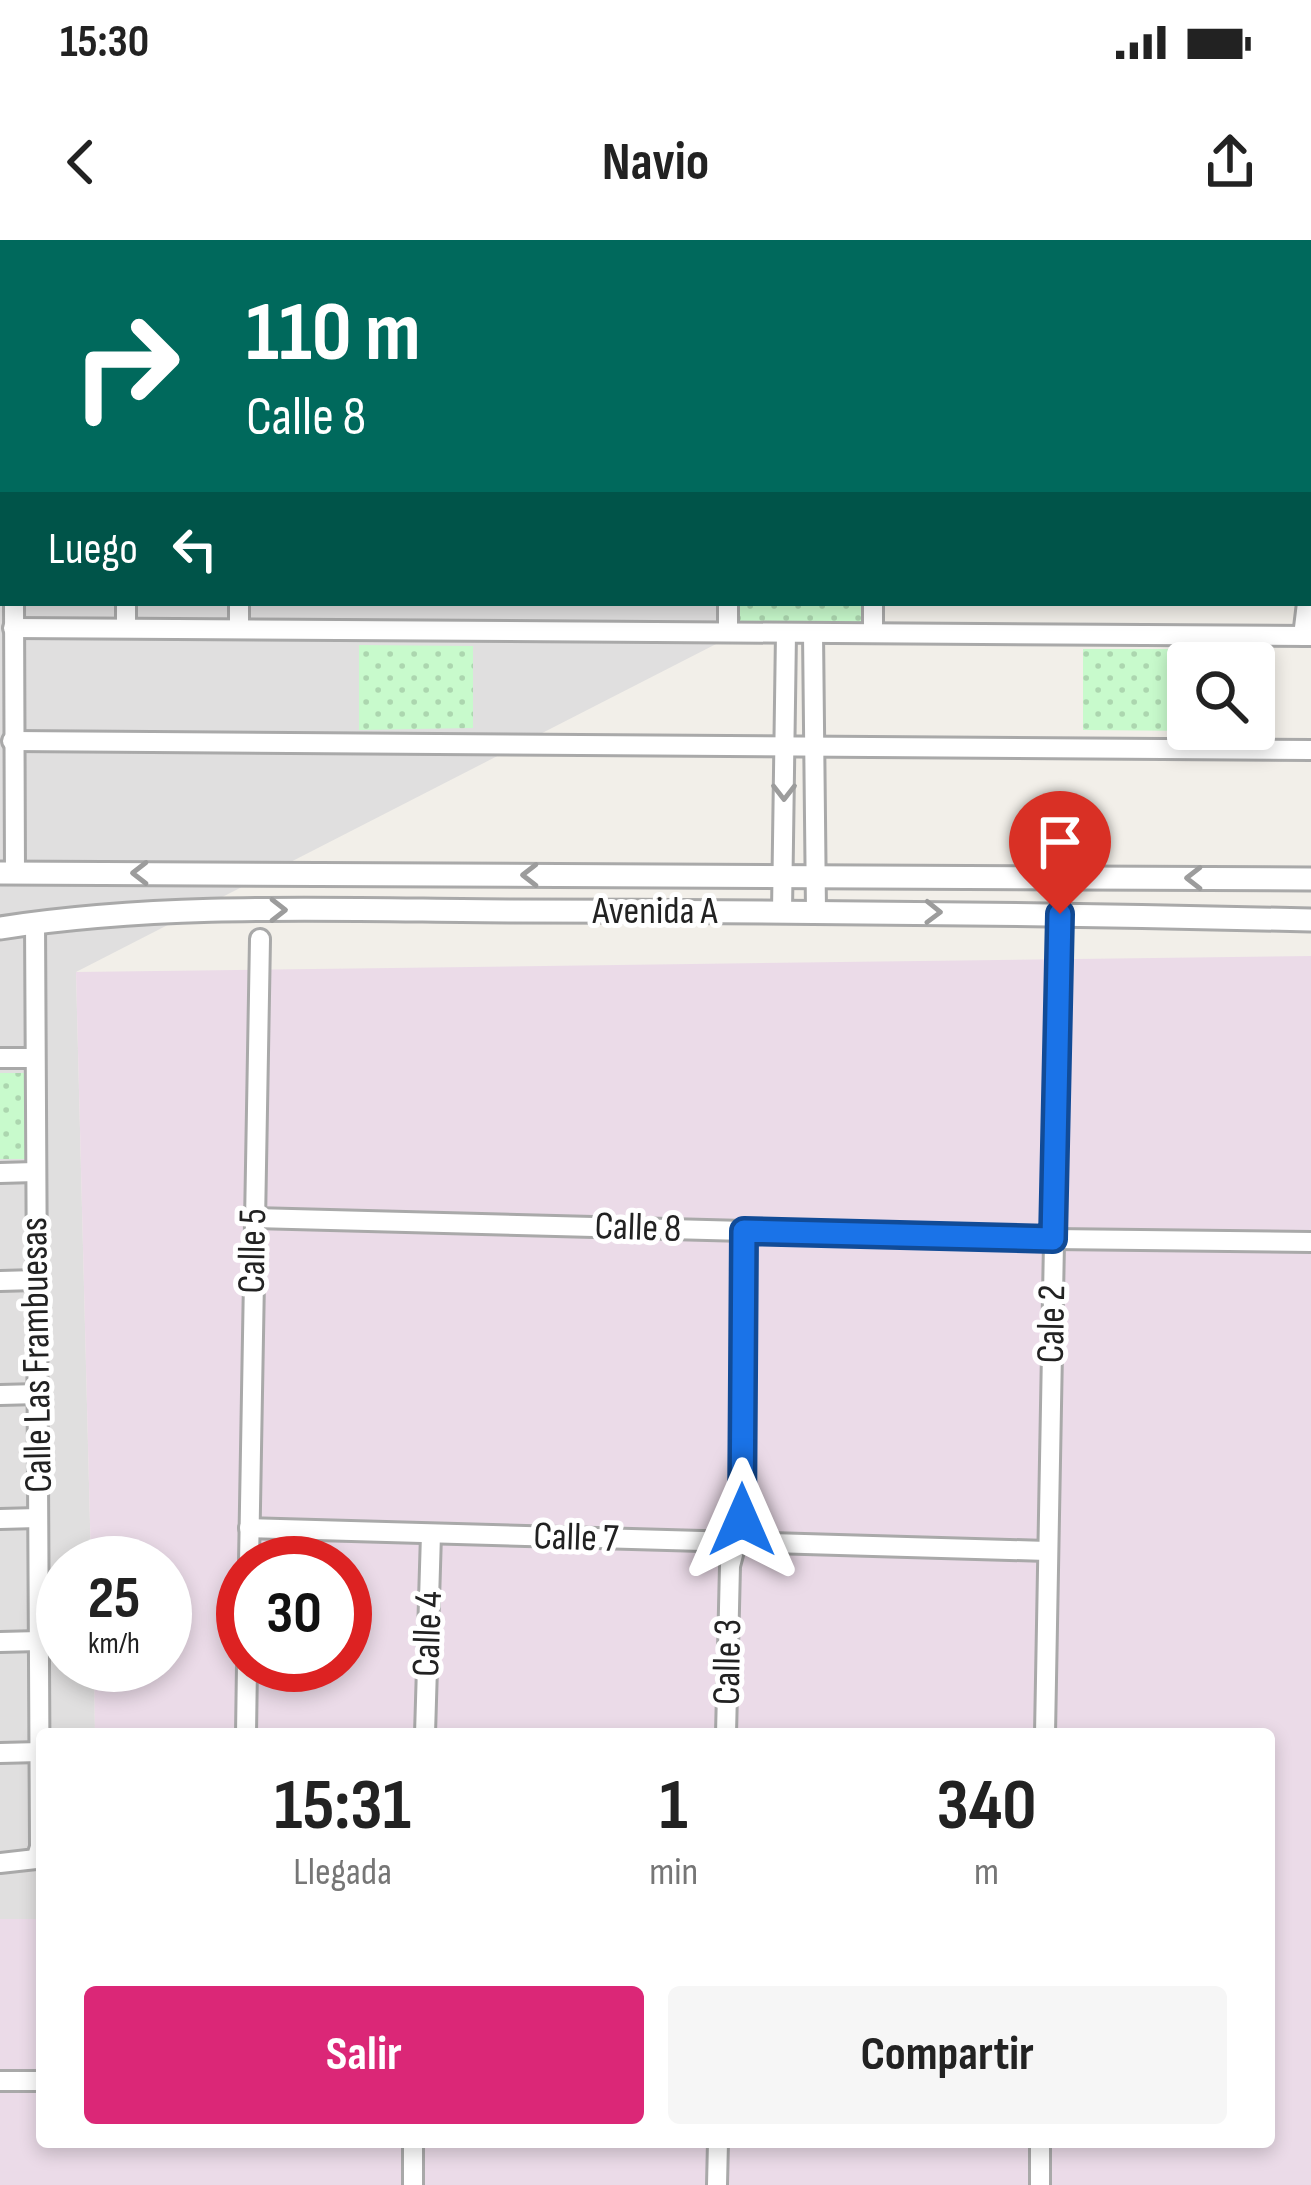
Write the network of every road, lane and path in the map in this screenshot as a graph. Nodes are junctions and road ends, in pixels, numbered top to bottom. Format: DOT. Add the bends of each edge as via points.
graph roads {
  1 [pos="14,606"];
  2 [pos="126,606"];
  3 [pos="239,606"];
  4 [pos="728,606"];
  5 [pos="873,606"];
  6 [pos="1308,606"];
  7 [pos="13,628"];
  8 [pos="126,628"];
  9 [pos="239,629"];
  10 [pos="728,632"];
  11 [pos="786,633"];
  12 [pos="813,633"];
  13 [pos="873,633"];
  14 [pos="1307,636"];
  15 [pos="12,741"];
  16 [pos="784,746"];
  17 [pos="812,746"];
  18 [pos="1311,750"];
  19 [pos="7,873"];
  20 [pos="815,875"];
  21 [pos="784,877"];
  22 [pos="1311,879"];
  23 [pos="816,910"];
  24 [pos="782,911"];
  25 [pos="1060,914"];
  26 [pos="1311,920"];
  27 [pos="35,922"];
  28 [pos="0,928"];
  29 [pos="260,939"];
  30 [pos="0,1058"];
  31 [pos="34,1058"];
  32 [pos="35,1172"];
  33 [pos="0,1173"];
  34 [pos="254,1218"];
  35 [pos="744,1231"];
  36 [pos="1053,1239"];
  37 [pos="1311,1242"];
  38 [pos="36,1280"];
  39 [pos="0,1281"];
  40 [pos="38,1394"];
  41 [pos="0,1395"];
  42 [pos="38,1518"];
  43 [pos="0,1519"];
  44 [pos="249,1528"];
  45 [pos="431,1534"];
  46 [pos="38,1536"];
  47 [pos="249,1536"];
  48 [pos="736,1542"];
  49 [pos="1047,1551"];
  50 [pos="36,1641"];
  51 [pos="0,1642"];
  52 [pos="39,1692"];
  53 [pos="247,1692"];
  54 [pos="40,1728"];
  55 [pos="246,1728"];
  56 [pos="425,1728"];
  57 [pos="726,1728"];
  58 [pos="1045,1728"];
  59 [pos="36,1752"];
  60 [pos="0,1753"];
  61 [pos="36,1859"];
  62 [pos="0,1863"];
  63 [pos="0,2081"];
  64 [pos="36,2081"];
  65 [pos="413,2148"];
  66 [pos="718,2148"];
  67 [pos="1040,2148"];
  68 [pos="412,2185"];
  69 [pos="717,2185"];
  70 [pos="1040,2185"];
  1 -- 7 [label="street"];
  2 -- 8 [label="street"];
  3 -- 9 [label="street"];
  4 -- 10 [label="street"];
  5 -- 13 [label="street"];
  6 -- 14 [label="street"];
  7 -- 8 [label="street"];
  7 -- 15 [label="street"];
  8 -- 9 [label="street"];
  9 -- 10 [label="street"];
  10 -- 11 [label="street"];
  11 -- 12 [label="street"];
  11 -- 16 [label="street"];
  12 -- 13 [label="street"];
  12 -- 17 [label="street"];
  13 -- 14 [label="street"];
  15 -- 16 [label="street"];
  15 -- 19 [label="street"];
  16 -- 17 [label="street"];
  16 -- 21 [label="street, one-way"];
  17 -- 18 [label="street"];
  17 -- 20 [label="street"];
  21 -- 19 [label="street, Avenida A, one-way"];
  20 -- 21 [label="street, Avenida A"];
  22 -- 20 [label="street, Avenida A, one-way"];
  20 -- 23 [label="street"];
  21 -- 24 [label="street"];
  23 -- 24 [label="street, Avenida A"];
  23 -- 25 [label="street, Avenida A, one-way"];
  27 -- 24 [label="street, Avenida A, one-way" via="258,910"];
  25 -- 26 [label="street, Avenida A"];
  25 -- 36 [label="street, Cale 2"];
  27 -- 28 [label="street, Avenida A"];
  27 -- 31 [label="street, Calle Las Frambuesas"];
  29 -- 34 [label="street, Calle 5"];
  30 -- 31 [label="street"];
  31 -- 32 [label="street, Calle Las Frambuesas"];
  32 -- 33 [label="street"];
  32 -- 38 [label="street, Calle Las Frambuesas"];
  34 -- 35 [label="street, Calle 8"];
  34 -- 44 [label="street, Calle 5"];
  35 -- 36 [label="street, Calle 8"];
  35 -- 48 [label="street, Calle 3"];
  36 -- 37 [label="street, Calle 8"];
  36 -- 49 [label="street, Cale 2"];
  38 -- 39 [label="street"];
  38 -- 40 [label="street, Calle Las Frambuesas"];
  40 -- 41 [label="street"];
  40 -- 42 [label="street, Calle Las Frambuesas"];
  42 -- 43 [label="street"];
  42 -- 46 [label="street, Calle Las Frambuesas"];
  44 -- 45 [label="street, Calle 7"];
  44 -- 47 [label="street, Calle 5"];
  45 -- 48 [label="street, Calle 7"];
  45 -- 56 [label="street, Calle 4"];
  48 -- 49 [label="street, Calle 7"];
  48 -- 57 [label="street, Calle 3"];
  49 -- 58 [label="street, Cale 2"];
  50 -- 51 [label="street"];
  52 -- 54 [label="street, Calle Las Frambuesas"];
  53 -- 55 [label="street"];
  59 -- 60 [label="street"];
  61 -- 62 [label="street, Calle Las Frambuesas"];
  63 -- 64 [label="street"];
  65 -- 68 [label="street"];
  66 -- 69 [label="street"];
  67 -- 70 [label="street"];
}
